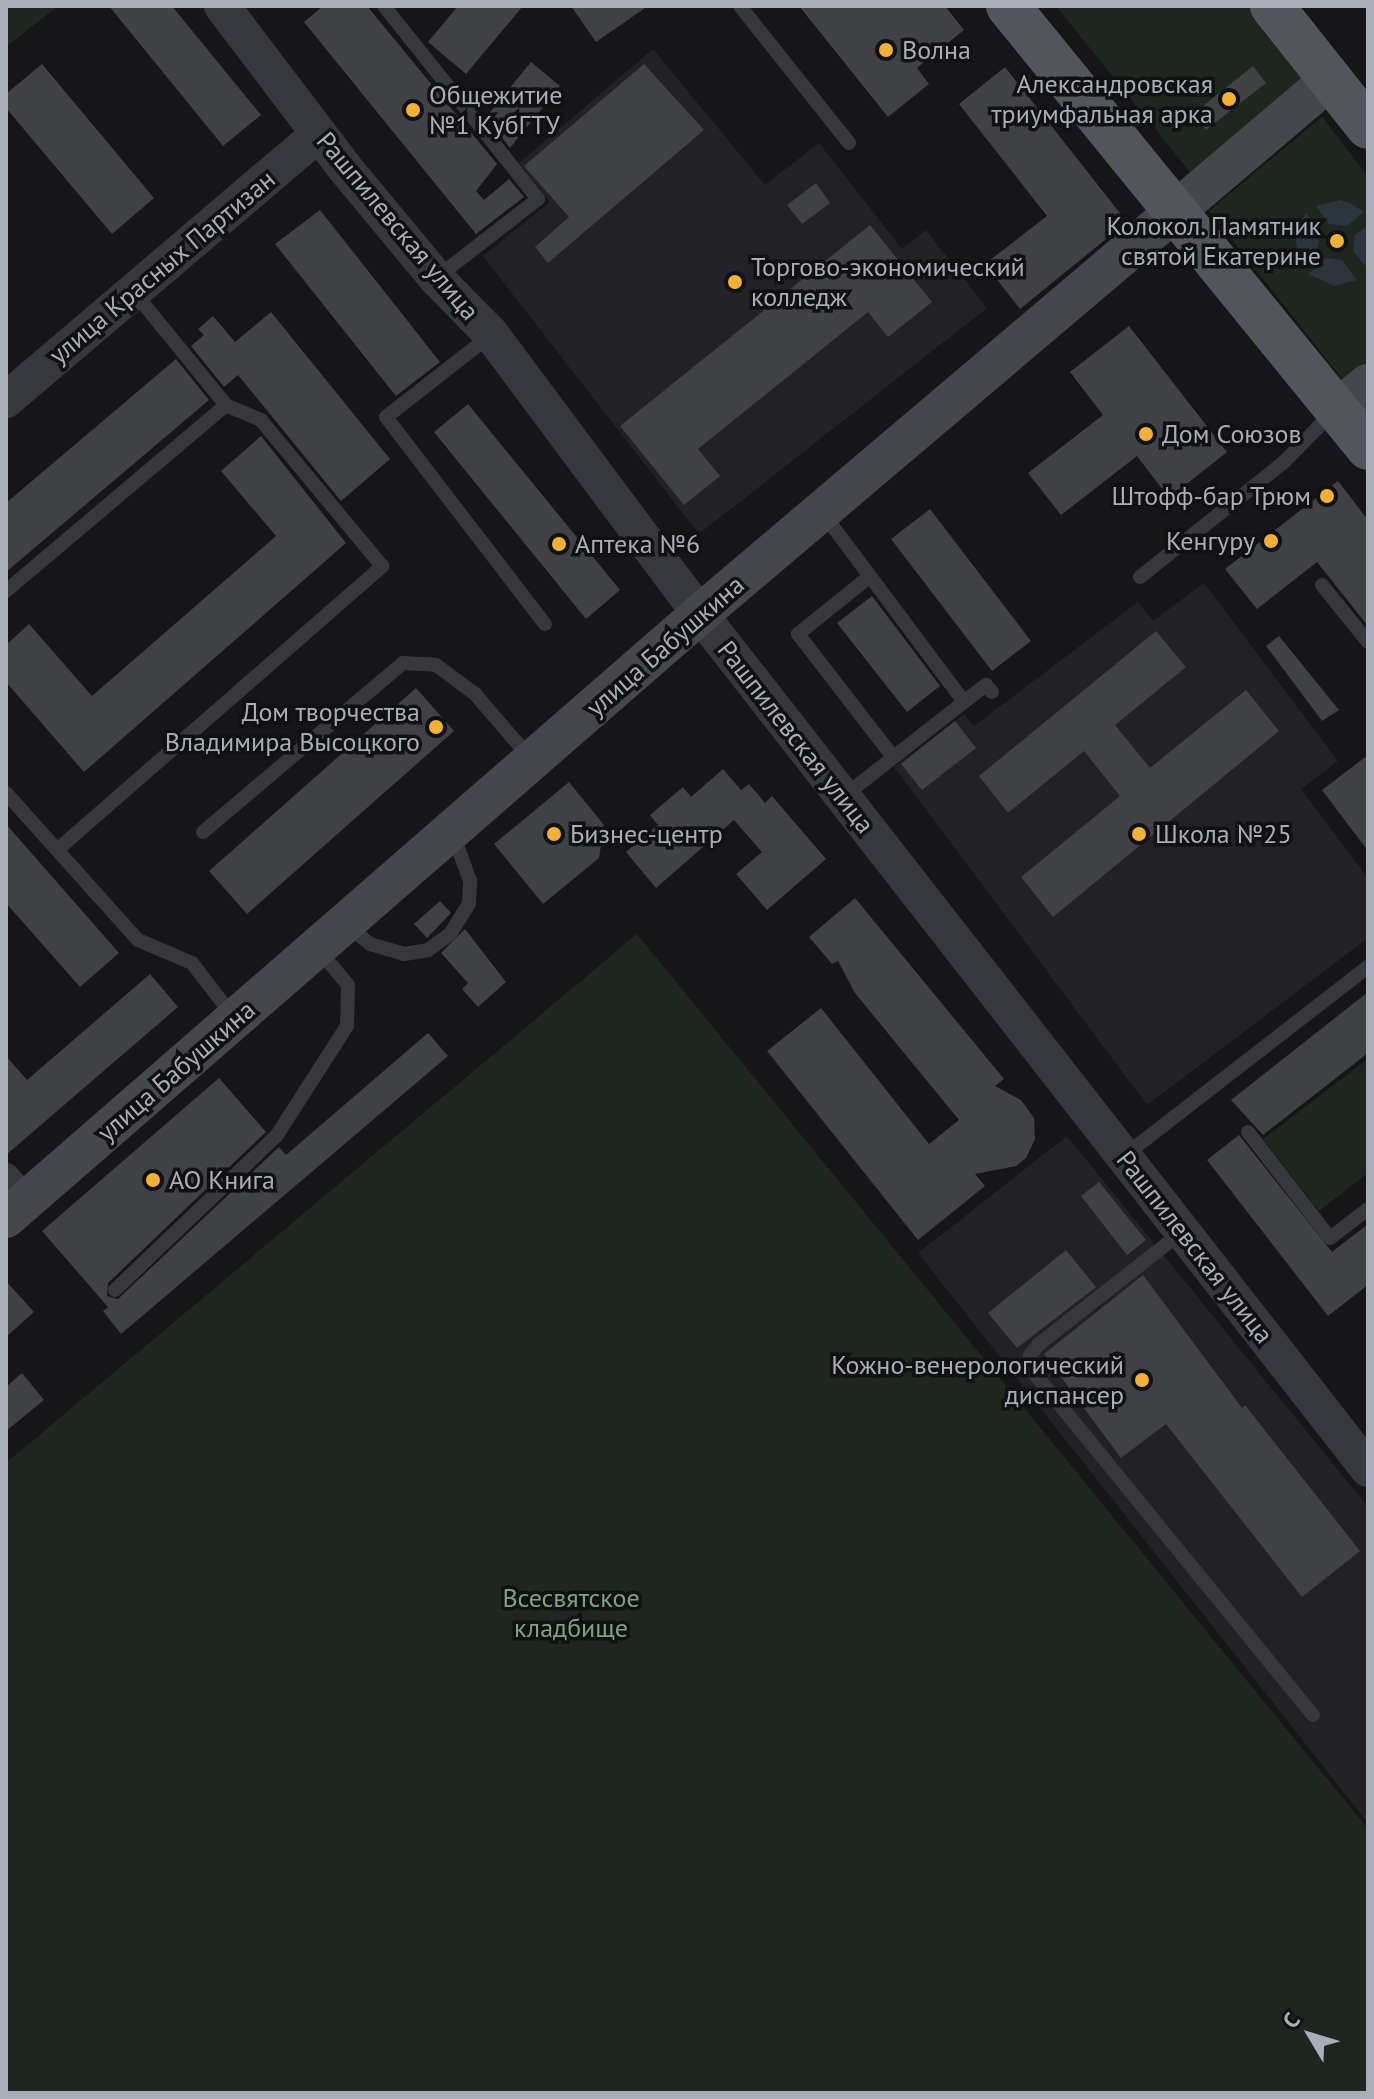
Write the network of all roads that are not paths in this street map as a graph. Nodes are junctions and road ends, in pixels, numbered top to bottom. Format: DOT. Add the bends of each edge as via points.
graph roads {
  1 [pos="222,6"];
  2 [pos="384,6"];
  3 [pos="740,6"];
  4 [pos="1008,6"];
  5 [pos="1272,6"];
  6 [pos="1330,80"];
  7 [pos="1368,127"];
  8 [pos="319,134"];
  9 [pos="849,143"];
  10 [pos="1178,212"];
  11 [pos="436,278"];
  12 [pos="134,292"];
  13 [pos="491,334"];
  14 [pos="1352,396"];
  15 [pos="6,400"];
  16 [pos="226,405"];
  17 [pos="1368,448"];
  18 [pos="822,512"];
  19 [pos="869,577"];
  20 [pos="1140,577"];
  21 [pos="1322,585"];
  22 [pos="6,591"];
  23 [pos="700,614"];
  24 [pos="545,624"];
  25 [pos="1368,642"];
  26 [pos="992,692"];
  27 [pos="964,702"];
  28 [pos="893,757"];
  29 [pos="533,761"];
  30 [pos="6,793"];
  31 [pos="843,797"];
  32 [pos="203,832"];
  33 [pos="452,832"];
  34 [pos="57,850"];
  35 [pos="332,936"];
  36 [pos="1368,967"];
  37 [pos="235,1020"];
  38 [pos="1248,1132"];
  39 [pos="1124,1157"];
  40 [pos="13,1199"];
  41 [pos="1368,1209"];
  42 [pos="1183,1232"];
  43 [pos="115,1290"];
  44 [pos="1368,1469"];
  45 [pos="1313,1715"];
  1 -- 8 [label="street, Рашпилевская улица"];
  2 -- 11 [label="lane" via="538,199"];
  3 -- 9 [label="lane"];
  4 -- 10 [label="main road"];
  5 -- 6 [label="main road"];
  6 -- 7 [label="main road"];
  6 -- 10 [label="main road, улица Бабушкина"];
  8 -- 11 [label="street, Рашпилевская улица"];
  8 -- 12 [label="street, улица Красных Партизан"];
  10 -- 14 [label="main road"];
  10 -- 18 [label="main road, улица Бабушкина"];
  11 -- 13 [label="street, Рашпилевская улица"];
  12 -- 15 [label="street, улица Красных Партизан"];
  12 -- 16 [label="lane"];
  13 -- 23 [label="street, Рашпилевская улица"];
  13 -- 24 [label="lane" via="386,417"];
  14 -- 17 [label="main road"];
  14 -- 20 [label="lane" via="1283,463"];
  16 -- 22 [label="lane"];
  16 -- 34 [label="lane" via="261,420 382,566"];
  18 -- 19 [label="lane"];
  18 -- 23 [label="main road, улица Бабушкина"];
  19 -- 27 [label="lane"];
  19 -- 28 [label="lane" via="798,634"];
  21 -- 25 [label="lane"];
  23 -- 29 [label="main road, улица Бабушкина"];
  23 -- 31 [label="street, Рашпилевская улица"];
  26 -- 27 [label="lane" via="986,685"];
  27 -- 28 [label="lane"];
  28 -- 31 [label="lane"];
  29 -- 32 [label="lane" via="475,694 436,665 403,663"];
  29 -- 33 [label="main road, улица Бабушкина"];
  30 -- 34 [label="lane"];
  31 -- 39 [label="street, Рашпилевская улица"];
  33 -- 35 [label="main road, улица Бабушкина"];
  33 -- 35 [label="lane" via="470,881 469,903 450,934 428,950 404,954"];
  34 -- 37 [label="lane" via="138,940 192,963"];
  35 -- 37 [label="main road, улица Бабушкина"];
  35 -- 43 [label="lane" via="348,985 347,1026 277,1135"];
  36 -- 39 [label="lane"];
  37 -- 40 [label="main road, улица Бабушкина"];
  38 -- 41 [label="lane" via="1330,1238"];
  39 -- 42 [label="street, Рашпилевская улица"];
  42 -- 44 [label="street, Рашпилевская улица"];
  42 -- 45 [label="lane" via="1039,1344 1029,1367"];
}
